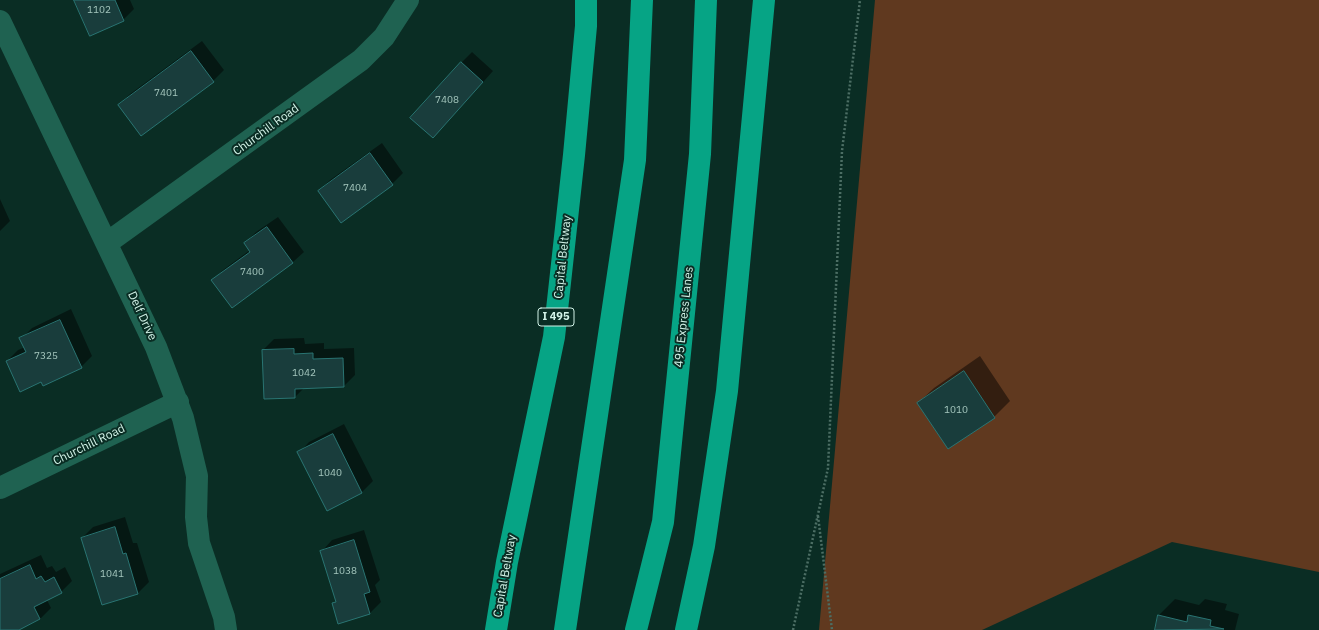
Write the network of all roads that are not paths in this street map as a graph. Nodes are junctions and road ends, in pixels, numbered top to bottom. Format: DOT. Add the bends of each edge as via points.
graph roads {
  1 [pos="408,0"];
  2 [pos="586,0"];
  3 [pos="642,0"];
  4 [pos="706,0"];
  5 [pos="764,0"];
  6 [pos="0,21"];
  7 [pos="108,243"];
  8 [pos="178,402"];
  9 [pos="0,488"];
  10 [pos="226,630"];
  11 [pos="496,630"];
  12 [pos="566,630"];
  13 [pos="636,630"];
  14 [pos="686,630"];
  1 -- 7 [label="street, Churchill Road" via="384,37 361,60"];
  2 -- 11 [label="highway, Capital Beltway / I 495" via="586,26 574,155 554,337 509,554"];
  3 -- 12 [label="highway" via="635,160"];
  4 -- 13 [label="highway, 495 Express Lanes" via="700,154 663,522"];
  5 -- 14 [label="highway" via="728,391 704,546"];
  6 -- 7 [label="street, Delf Drive"];
  7 -- 8 [label="street, Delf Drive" via="156,347"];
  8 -- 9 [label="street, Churchill Road"];
  8 -- 10 [label="street, Delf Drive" via="197,476 196,517 199,543"];
}
